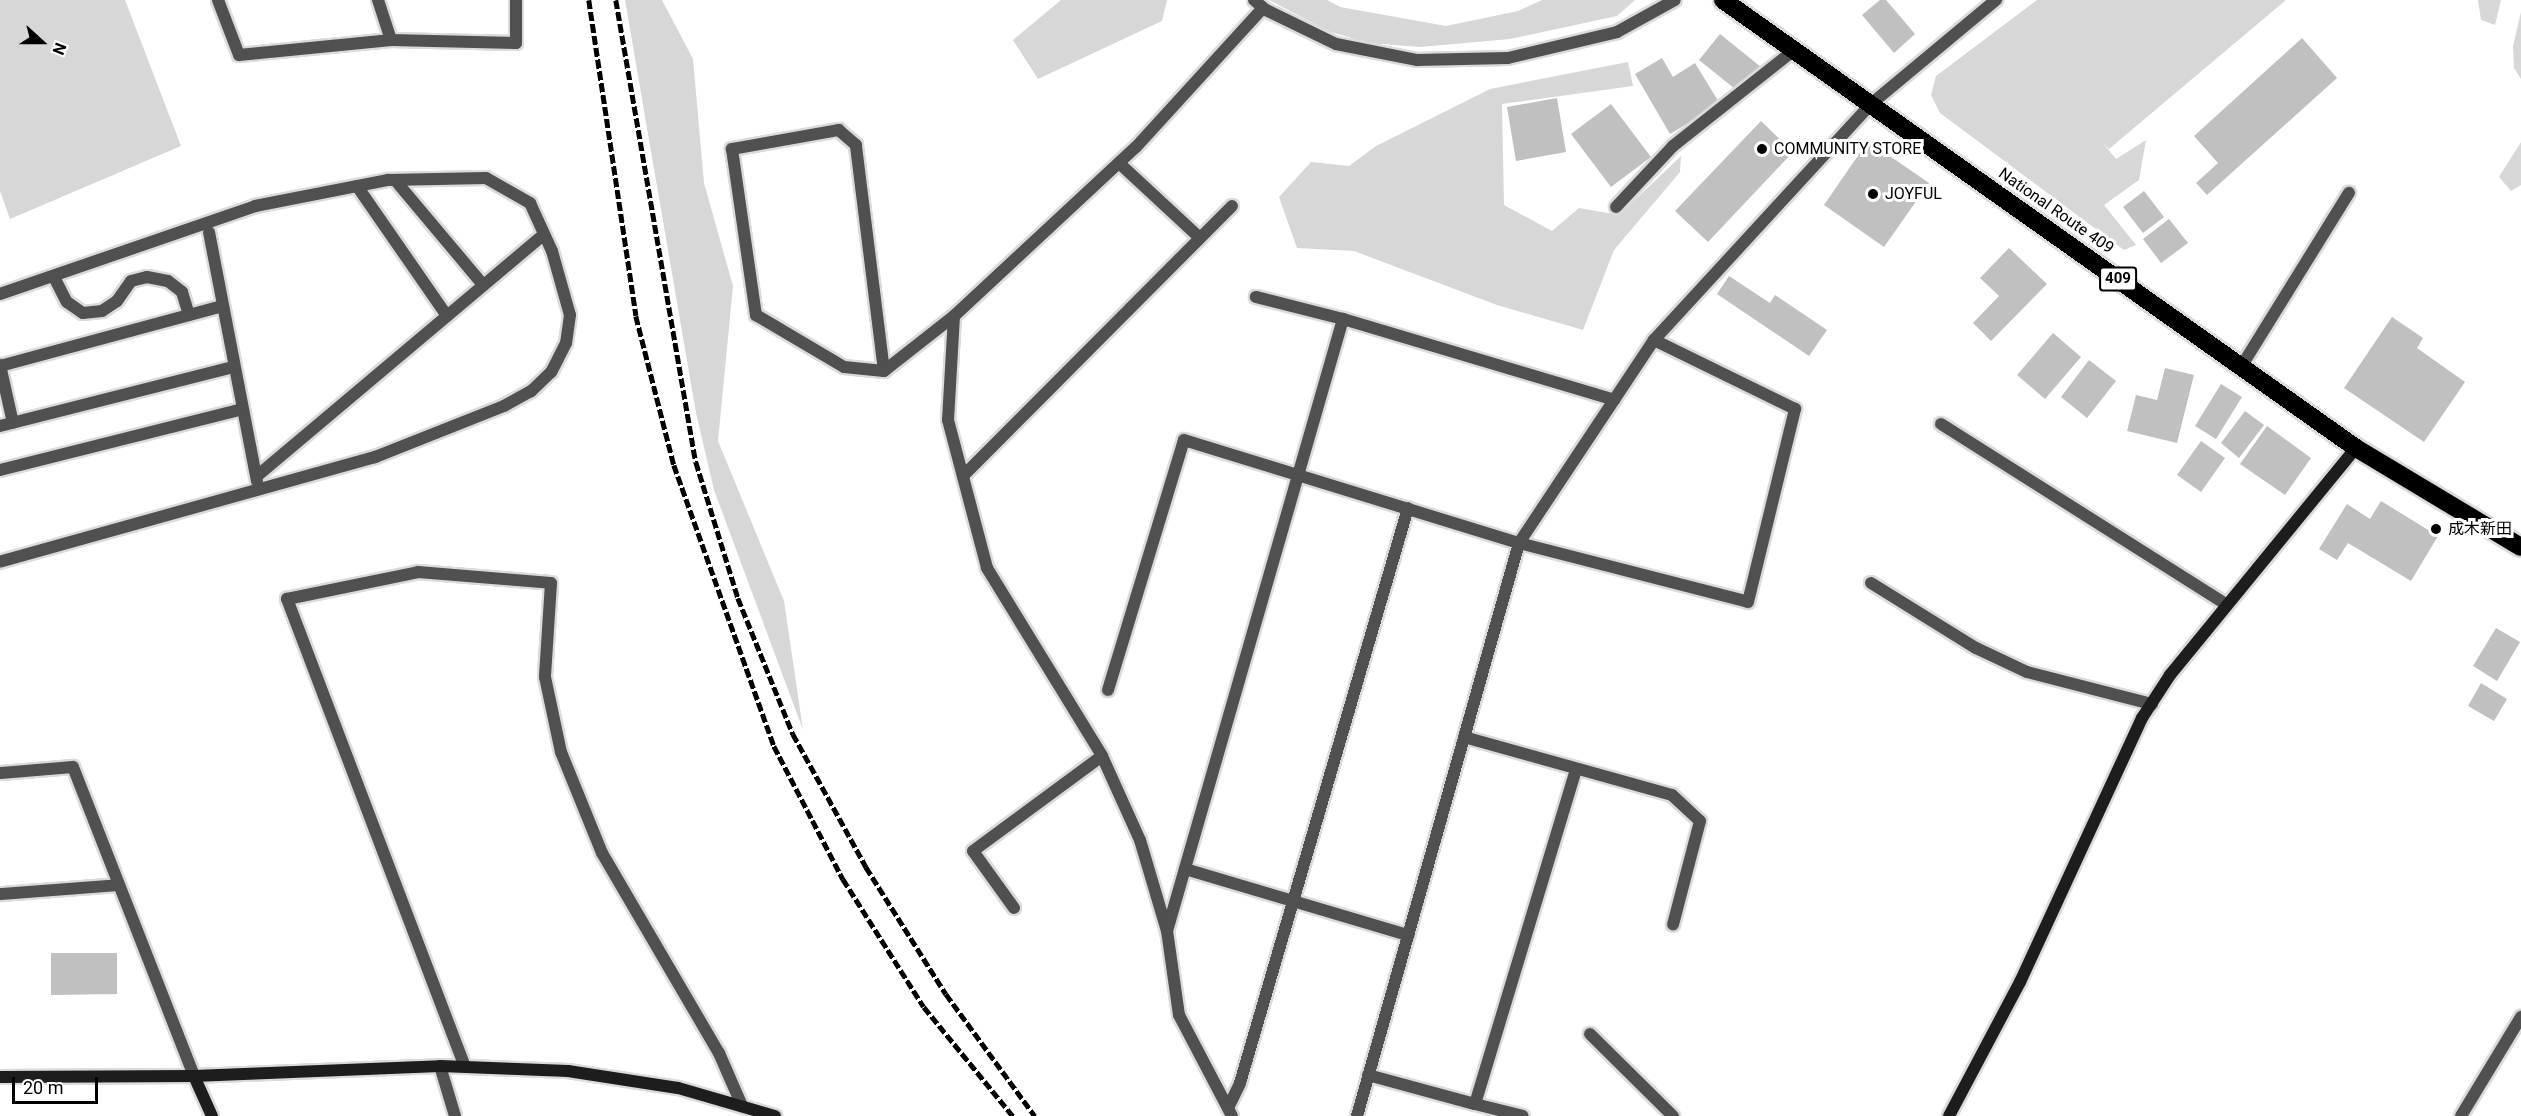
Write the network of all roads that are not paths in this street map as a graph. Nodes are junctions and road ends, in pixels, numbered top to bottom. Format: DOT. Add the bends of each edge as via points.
graph roads {
  1 [pos="218,0"];
  2 [pos="378,0"];
  3 [pos="516,0"];
  4 [pos="1675,0"];
  5 [pos="1723,0"];
  6 [pos="1996,0"];
  7 [pos="1258,4"];
  8 [pos="392,40"];
  9 [pos="1794,50"];
  10 [pos="1871,104"];
  11 [pos="1119,163"];
  12 [pos="395,180"];
  13 [pos="357,186"];
  14 [pos="2349,193"];
  15 [pos="1232,206"];
  16 [pos="1617,207"];
  17 [pos="209,231"];
  18 [pos="544,234"];
  19 [pos="1200,238"];
  20 [pos="54,276"];
  21 [pos="483,285"];
  22 [pos="0,294"];
  23 [pos="1256,297"];
  24 [pos="222,306"];
  25 [pos="189,315"];
  26 [pos="447,316"];
  27 [pos="954,316"];
  28 [pos="1342,319"];
  29 [pos="1654,340"];
  30 [pos="0,366"];
  31 [pos="2241,366"];
  32 [pos="233,367"];
  33 [pos="884,370"];
  34 [pos="3,394"];
  35 [pos="1614,400"];
  36 [pos="242,409"];
  37 [pos="1941,424"];
  38 [pos="6,425"];
  39 [pos="2356,448"];
  40 [pos="0,470"];
  41 [pos="1296,474"];
  42 [pos="256,476"];
  43 [pos="963,476"];
  44 [pos="260,491"];
  45 [pos="1408,508"];
  46 [pos="1519,543"];
  47 [pos="2521,547"];
  48 [pos="0,562"];
  49 [pos="1871,583"];
  50 [pos="2227,604"];
  51 [pos="1108,690"];
  52 [pos="2152,704"];
  53 [pos="1464,737"];
  54 [pos="1102,756"];
  55 [pos="1576,769"];
  56 [pos="0,773"];
  57 [pos="1185,869"];
  58 [pos="119,885"];
  59 [pos="0,894"];
  60 [pos="1291,902"];
  61 [pos="1014,908"];
  62 [pos="1673,925"];
  63 [pos="1167,931"];
  64 [pos="1408,935"];
  65 [pos="2521,1017"];
  66 [pos="1590,1034"];
  67 [pos="440,1066"];
  68 [pos="465,1067"];
  69 [pos="1368,1075"];
  70 [pos="194,1076"];
  71 [pos="0,1077"];
  72 [pos="1475,1104"];
  73 [pos="742,1106"];
  74 [pos="1230,1112"];
  75 [pos="212,1116"];
  76 [pos="454,1116"];
  77 [pos="775,1116"];
  78 [pos="1357,1116"];
  79 [pos="1523,1116"];
  80 [pos="1673,1116"];
  81 [pos="1949,1116"];
  82 [pos="2461,1116"];
  1 -- 8 [label="street" via="238,55"];
  2 -- 8 [label="street"];
  3 -- 8 [label="street" via="516,43"];
  4 -- 7 [label="street" via="1617,32 1508,58 1417,60 1336,44"];
  5 -- 9 [label="highway, National Route 409 / 409"];
  6 -- 10 [label="street"];
  7 -- 11 [label="street"];
  9 -- 10 [label="highway, National Route 409 / 409"];
  9 -- 16 [label="street" via="1673,146"];
  10 -- 29 [label="street"];
  10 -- 31 [label="highway, National Route 409 / 409"];
  11 -- 19 [label="street"];
  11 -- 27 [label="street"];
  12 -- 13 [label="street"];
  12 -- 18 [label="street" via="486,178 530,203"];
  12 -- 21 [label="street"];
  13 -- 20 [label="street" via="255,206"];
  13 -- 26 [label="street"];
  14 -- 31 [label="street"];
  15 -- 19 [label="street"];
  17 -- 24 [label="street"];
  18 -- 21 [label="street"];
  18 -- 44 [label="street" via="570,315 566,343 550,372 531,391 504,406 375,457"];
  19 -- 43 [label="street"];
  20 -- 22 [label="street"];
  20 -- 25 [label="street" via="67,302 83,313 102,311 117,301 131,281 147,277 168,281 182,292"];
  21 -- 26 [label="street"];
  23 -- 28 [label="street"];
  24 -- 25 [label="street"];
  24 -- 32 [label="street"];
  25 -- 30 [label="street"];
  26 -- 42 [label="street"];
  27 -- 33 [label="street"];
  27 -- 43 [label="street" via="948,420"];
  28 -- 35 [label="street"];
  28 -- 41 [label="street"];
  29 -- 35 [label="street"];
  29 -- 46 [label="street" via="1795,410 1748,602"];
  30 -- 34 [label="street"];
  31 -- 39 [label="highway, National Route 409 / 409"];
  32 -- 36 [label="street"];
  32 -- 38 [label="street"];
  33 -- 33 [label="street" via="856,145 839,130 732,149 756,315 844,367"];
  34 -- 38 [label="street"];
  35 -- 46 [label="street"];
  36 -- 40 [label="street"];
  36 -- 42 [label="street"];
  37 -- 50 [label="street"];
  39 -- 47 [label="highway, National Route 409 / 409"];
  39 -- 50 [label="street"];
  41 -- 45 [label="street"];
  41 -- 51 [label="street" via="1184,440"];
  41 -- 57 [label="street"];
  42 -- 44 [label="street"];
  43 -- 54 [label="street" via="987,568"];
  44 -- 48 [label="street"];
  45 -- 46 [label="street"];
  45 -- 60 [label="street"];
  46 -- 53 [label="street"];
  49 -- 52 [label="street" via="1976,648 2027,672"];
  50 -- 52 [label="street"];
  52 -- 81 [label="street" via="2020,982"];
  53 -- 55 [label="street"];
  53 -- 64 [label="street"];
  54 -- 61 [label="street" via="973,851"];
  54 -- 63 [label="street" via="1140,840"];
  55 -- 62 [label="street" via="1672,795 1700,821"];
  55 -- 72 [label="street"];
  56 -- 58 [label="street" via="73,767"];
  57 -- 60 [label="street"];
  57 -- 63 [label="street"];
  58 -- 59 [label="street"];
  58 -- 70 [label="street"];
  60 -- 64 [label="street"];
  60 -- 74 [label="street"];
  63 -- 74 [label="street" via="1179,1014"];
  64 -- 69 [label="street"];
  65 -- 82 [label="street"];
  66 -- 80 [label="street"];
  67 -- 68 [label="street"];
  67 -- 70 [label="street"];
  67 -- 76 [label="street"];
  68 -- 73 [label="street" via="568,1071 678,1088"];
  68 -- 73 [label="street" via="287,599 418,572 551,584 545,677 561,752 602,853 719,1053"];
  69 -- 72 [label="street"];
  69 -- 78 [label="street"];
  70 -- 71 [label="street"];
  70 -- 75 [label="street"];
  72 -- 79 [label="street"];
  73 -- 77 [label="street"];
}
